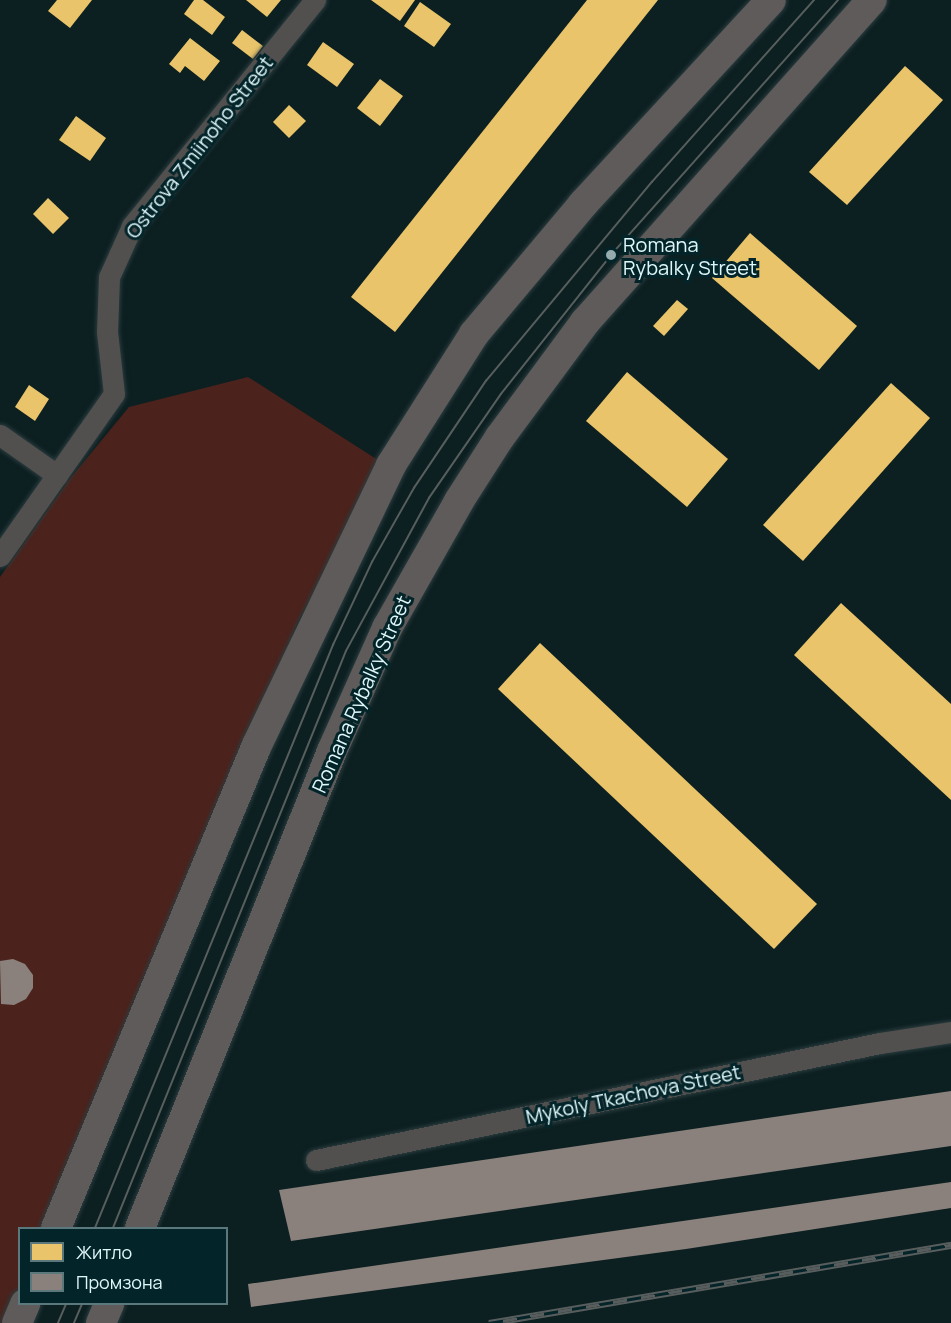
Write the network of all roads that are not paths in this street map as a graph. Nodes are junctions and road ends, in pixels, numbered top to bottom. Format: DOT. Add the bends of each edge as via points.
graph roads {
  1 [pos="315,0"];
  2 [pos="771,0"];
  3 [pos="872,0"];
  4 [pos="0,435"];
  5 [pos="57,475"];
  6 [pos="0,556"];
  7 [pos="951,1032"];
  8 [pos="316,1160"];
  9 [pos="144,1217"];
  10 [pos="56,1227"];
  11 [pos="25,1305"];
  12 [pos="109,1305"];
  13 [pos="17,1323"];
  14 [pos="101,1323"];
  1 -- 5 [label="street, Ostrova Zmiinoho Street" via="132,226 108,277 107,332 114,394"];
  2 -- 10 [label="main road" via="583,204 474,334 391,465 257,745"];
  3 -- 9 [label="main road, Romana Rybalky Street" via="585,322 500,437 459,501 387,628 332,751"];
  4 -- 5 [label="street"];
  5 -- 6 [label="street, Ostrova Zmiinoho Street"];
  7 -- 8 [label="street, Mykoly Tkachova Street" via="880,1043"];
  11 -- 13 [label="main road"];
  12 -- 14 [label="main road"];
}
